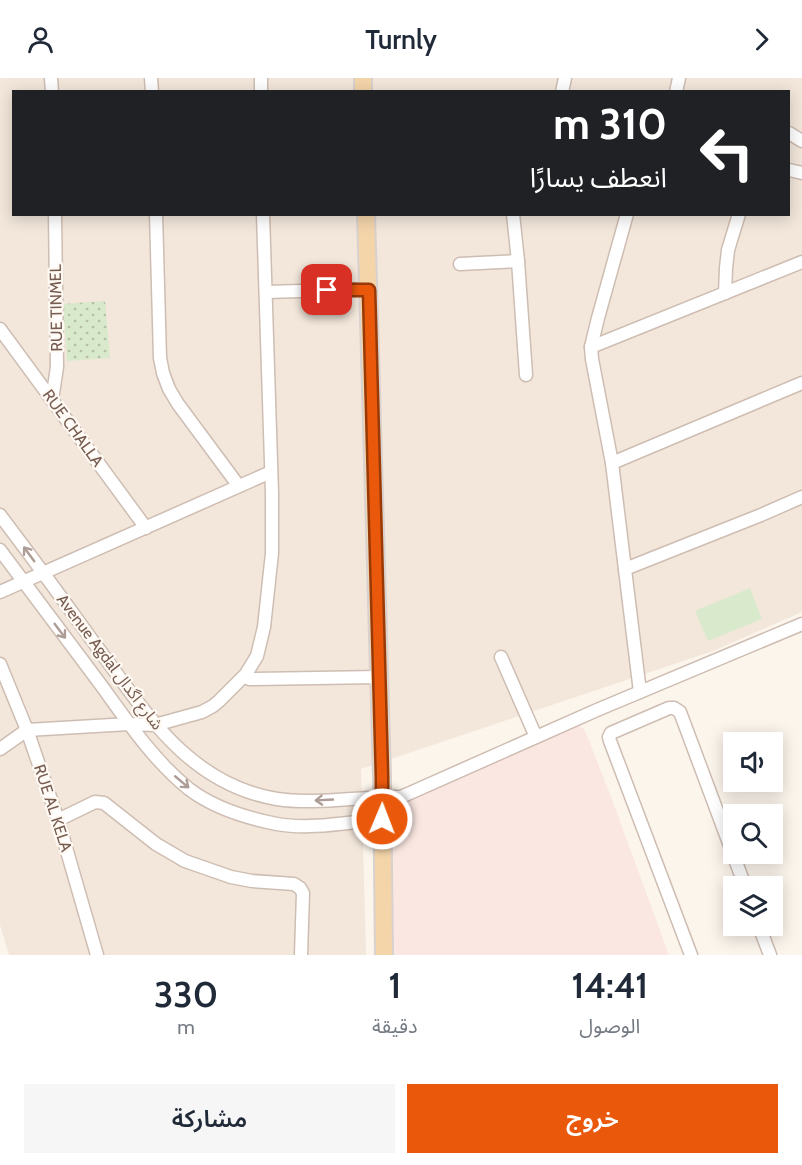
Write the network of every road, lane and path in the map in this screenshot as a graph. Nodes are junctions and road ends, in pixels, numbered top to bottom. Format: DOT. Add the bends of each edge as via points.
graph roads {
  1 [pos="55,216"];
  2 [pos="156,216"];
  3 [pos="263,216"];
  4 [pos="366,216"];
  5 [pos="513,216"];
  6 [pos="626,216"];
  7 [pos="738,216"];
  8 [pos="518,261"];
  9 [pos="802,262"];
  10 [pos="460,264"];
  11 [pos="369,290"];
  12 [pos="266,292"];
  13 [pos="725,293"];
  14 [pos="0,329"];
  15 [pos="591,347"];
  16 [pos="526,375"];
  17 [pos="802,383"];
  18 [pos="52,400"];
  19 [pos="612,463"];
  20 [pos="271,472"];
  21 [pos="238,485"];
  22 [pos="802,497"];
  23 [pos="0,515"];
  24 [pos="146,528"];
  25 [pos="0,550"];
  26 [pos="625,569"];
  27 [pos="43,573"];
  28 [pos="24,583"];
  29 [pos="0,592"];
  30 [pos="802,624"];
  31 [pos="501,657"];
  32 [pos="0,664"];
  33 [pos="379,677"];
  34 [pos="249,679"];
  35 [pos="640,692"];
  36 [pos="129,724"];
  37 [pos="155,725"];
  38 [pos="27,730"];
  39 [pos="536,737"];
  40 [pos="0,749"];
  41 [pos="382,797"];
  42 [pos="401,797"];
  43 [pos="382,819"];
  44 [pos="58,820"];
  45 [pos="741,876"];
  46 [pos="763,936"];
  47 [pos="97,955"];
  48 [pos="301,955"];
  49 [pos="384,955"];
  50 [pos="691,955"];
  51 [pos="770,955"];
  1 -- 18 [label="street, RUE TINMEL" via="57,367"];
  2 -- 21 [label="street" via="163,373 178,404"];
  3 -- 12 [label="street"];
  4 -- 11 [label="main road"];
  5 -- 8 [label="street"];
  6 -- 15 [label="street"];
  7 -- 13 [label="street" via="728,250"];
  8 -- 10 [label="street"];
  8 -- 16 [label="street"];
  9 -- 13 [label="street"];
  11 -- 12 [label="street"];
  11 -- 33 [label="main road"];
  12 -- 20 [label="street"];
  13 -- 15 [label="street"];
  14 -- 18 [label="street, RUE CHALLA"];
  15 -- 19 [label="street"];
  17 -- 19 [label="street"];
  18 -- 24 [label="street, RUE CHALLA"];
  19 -- 26 [label="street"];
  20 -- 21 [label="street"];
  20 -- 37 [label="street" via="272,553 257,656 246,674 213,706"];
  21 -- 24 [label="street"];
  22 -- 26 [label="street"];
  27 -- 23 [label="street, Avenue Agdal شارع اگدال, one-way"];
  24 -- 27 [label="street"];
  25 -- 28 [label="street, Avenue Agdal شارع اگدال"];
  26 -- 35 [label="street"];
  27 -- 28 [label="street"];
  27 -- 37 [label="street, Avenue Agdal شارع اگدال"];
  28 -- 29 [label="street"];
  28 -- 36 [label="street, Avenue Agdal شارع اگدال, one-way"];
  30 -- 35 [label="street"];
  31 -- 39 [label="street"];
  32 -- 38 [label="street, RUE AL KELA"];
  33 -- 34 [label="street"];
  33 -- 41 [label="main road"];
  35 -- 39 [label="street"];
  36 -- 37 [label="street"];
  36 -- 38 [label="street"];
  36 -- 43 [label="street, Avenue Agdal شارع اگدال, one-way" via="168,771 214,805 244,816 308,827"];
  41 -- 37 [label="street, Avenue Agdal شارع اگدال, one-way" via="278,799 249,792 223,782 201,767"];
  38 -- 40 [label="street"];
  38 -- 44 [label="street, RUE AL KELA"];
  39 -- 42 [label="street"];
  41 -- 42 [label="street, Avenue Agdal شارع اگدال"];
  41 -- 43 [label="main road"];
  42 -- 43 [label="street"];
  43 -- 49 [label="main road"];
  44 -- 47 [label="street, RUE AL KELA"];
  44 -- 48 [label="street" via="94,802 104,803 156,844 185,861 231,877 294,884 303,893"];
  45 -- 50 [label="street" via="680,712 669,708 611,733 610,741"];
  46 -- 51 [label="street"];
}
